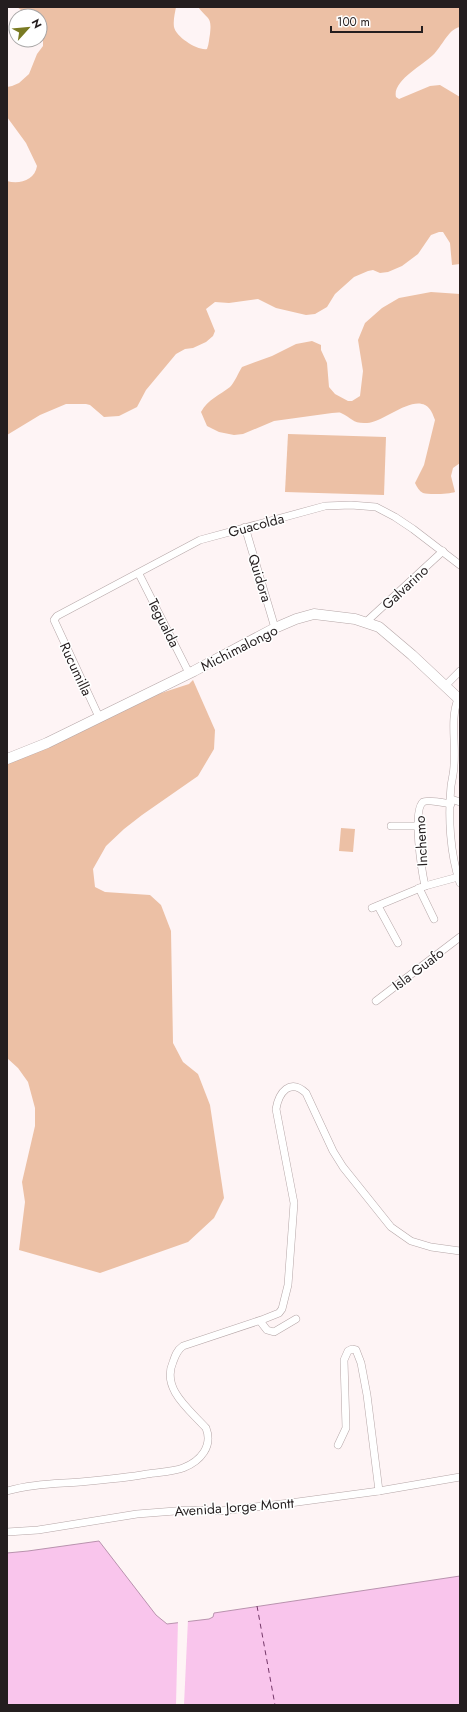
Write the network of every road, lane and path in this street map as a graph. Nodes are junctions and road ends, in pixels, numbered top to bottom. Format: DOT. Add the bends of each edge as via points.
graph roads {
  1 [pos="245,527"];
  2 [pos="443,551"];
  3 [pos="460,565"];
  4 [pos="138,574"];
  5 [pos="54,620"];
  6 [pos="366,622"];
  7 [pos="275,628"];
  8 [pos="460,671"];
  9 [pos="189,673"];
  10 [pos="445,686"];
  11 [pos="459,699"];
  12 [pos="99,717"];
  13 [pos="7,759"];
  14 [pos="457,766"];
  15 [pos="451,801"];
  16 [pos="460,802"];
  17 [pos="391,826"];
  18 [pos="418,826"];
  19 [pos="451,839"];
  20 [pos="460,840"];
  21 [pos="459,880"];
  22 [pos="422,887"];
  23 [pos="434,919"];
  24 [pos="460,937"];
  25 [pos="398,943"];
  26 [pos="376,1001"];
  27 [pos="460,1250"];
  28 [pos="296,1319"];
  29 [pos="260,1321"];
  30 [pos="338,1445"];
  31 [pos="460,1477"];
  32 [pos="7,1491"];
  33 [pos="379,1491"];
  34 [pos="7,1532"];
  1 -- 2 [label="street, Guacolda" via="326,506 351,504 376,507 395,517"];
  1 -- 4 [label="street, Guacolda" via="200,540"];
  1 -- 7 [label="street, Quidora"];
  2 -- 3 [label="street, Guacolda"];
  2 -- 6 [label="street, Galvarino"];
  4 -- 5 [label="street, Guacolda" via="57,616"];
  4 -- 9 [label="street, Tegualda"];
  5 -- 12 [label="street, Rucumilla"];
  6 -- 7 [label="main road, Michimalongo" via="314,614"];
  6 -- 10 [label="main road, Michimalongo" via="379,627"];
  7 -- 9 [label="main road, Michimalongo"];
  8 -- 10 [label="street"];
  9 -- 12 [label="main road, Michimalongo"];
  10 -- 11 [label="main road, Michimalongo"];
  11 -- 14 [label="street" via="454,720"];
  12 -- 13 [label="main road, Michimalongo" via="48,743"];
  14 -- 15 [label="street"];
  15 -- 16 [label="street"];
  15 -- 18 [label="street, Inchemo" via="422,803"];
  15 -- 19 [label="street"];
  17 -- 18 [label="street"];
  18 -- 22 [label="street, Inchemo"];
  19 -- 20 [label="street"];
  19 -- 21 [label="street"];
  21 -- 22 [label="street"];
  22 -- 23 [label="street, Inchemo"];
  22 -- 25 [label="street" via="375,907"];
  24 -- 26 [label="street, Isla Guafo"];
  27 -- 29 [label="street" via="431,1247 411,1241 391,1227 343,1167 306,1093 300,1087 292,1086 280,1096 276,1109 294,1203 288,1285 282,1309"];
  28 -- 29 [label="street" via="274,1332 267,1330"];
  29 -- 32 [label="street" via="183,1346 176,1353 171,1366 171,1384 180,1400 206,1428 209,1435 207,1447 195,1461 183,1468 168,1471 102,1480 32,1485"];
  30 -- 33 [label="street" via="346,1428 344,1360 348,1351 352,1349 358,1354 365,1382"];
  31 -- 33 [label="street, Avenida Jorge Montt"];
  33 -- 34 [label="street, Avenida Jorge Montt" via="220,1511 188,1510 137,1514 38,1530"];
}
